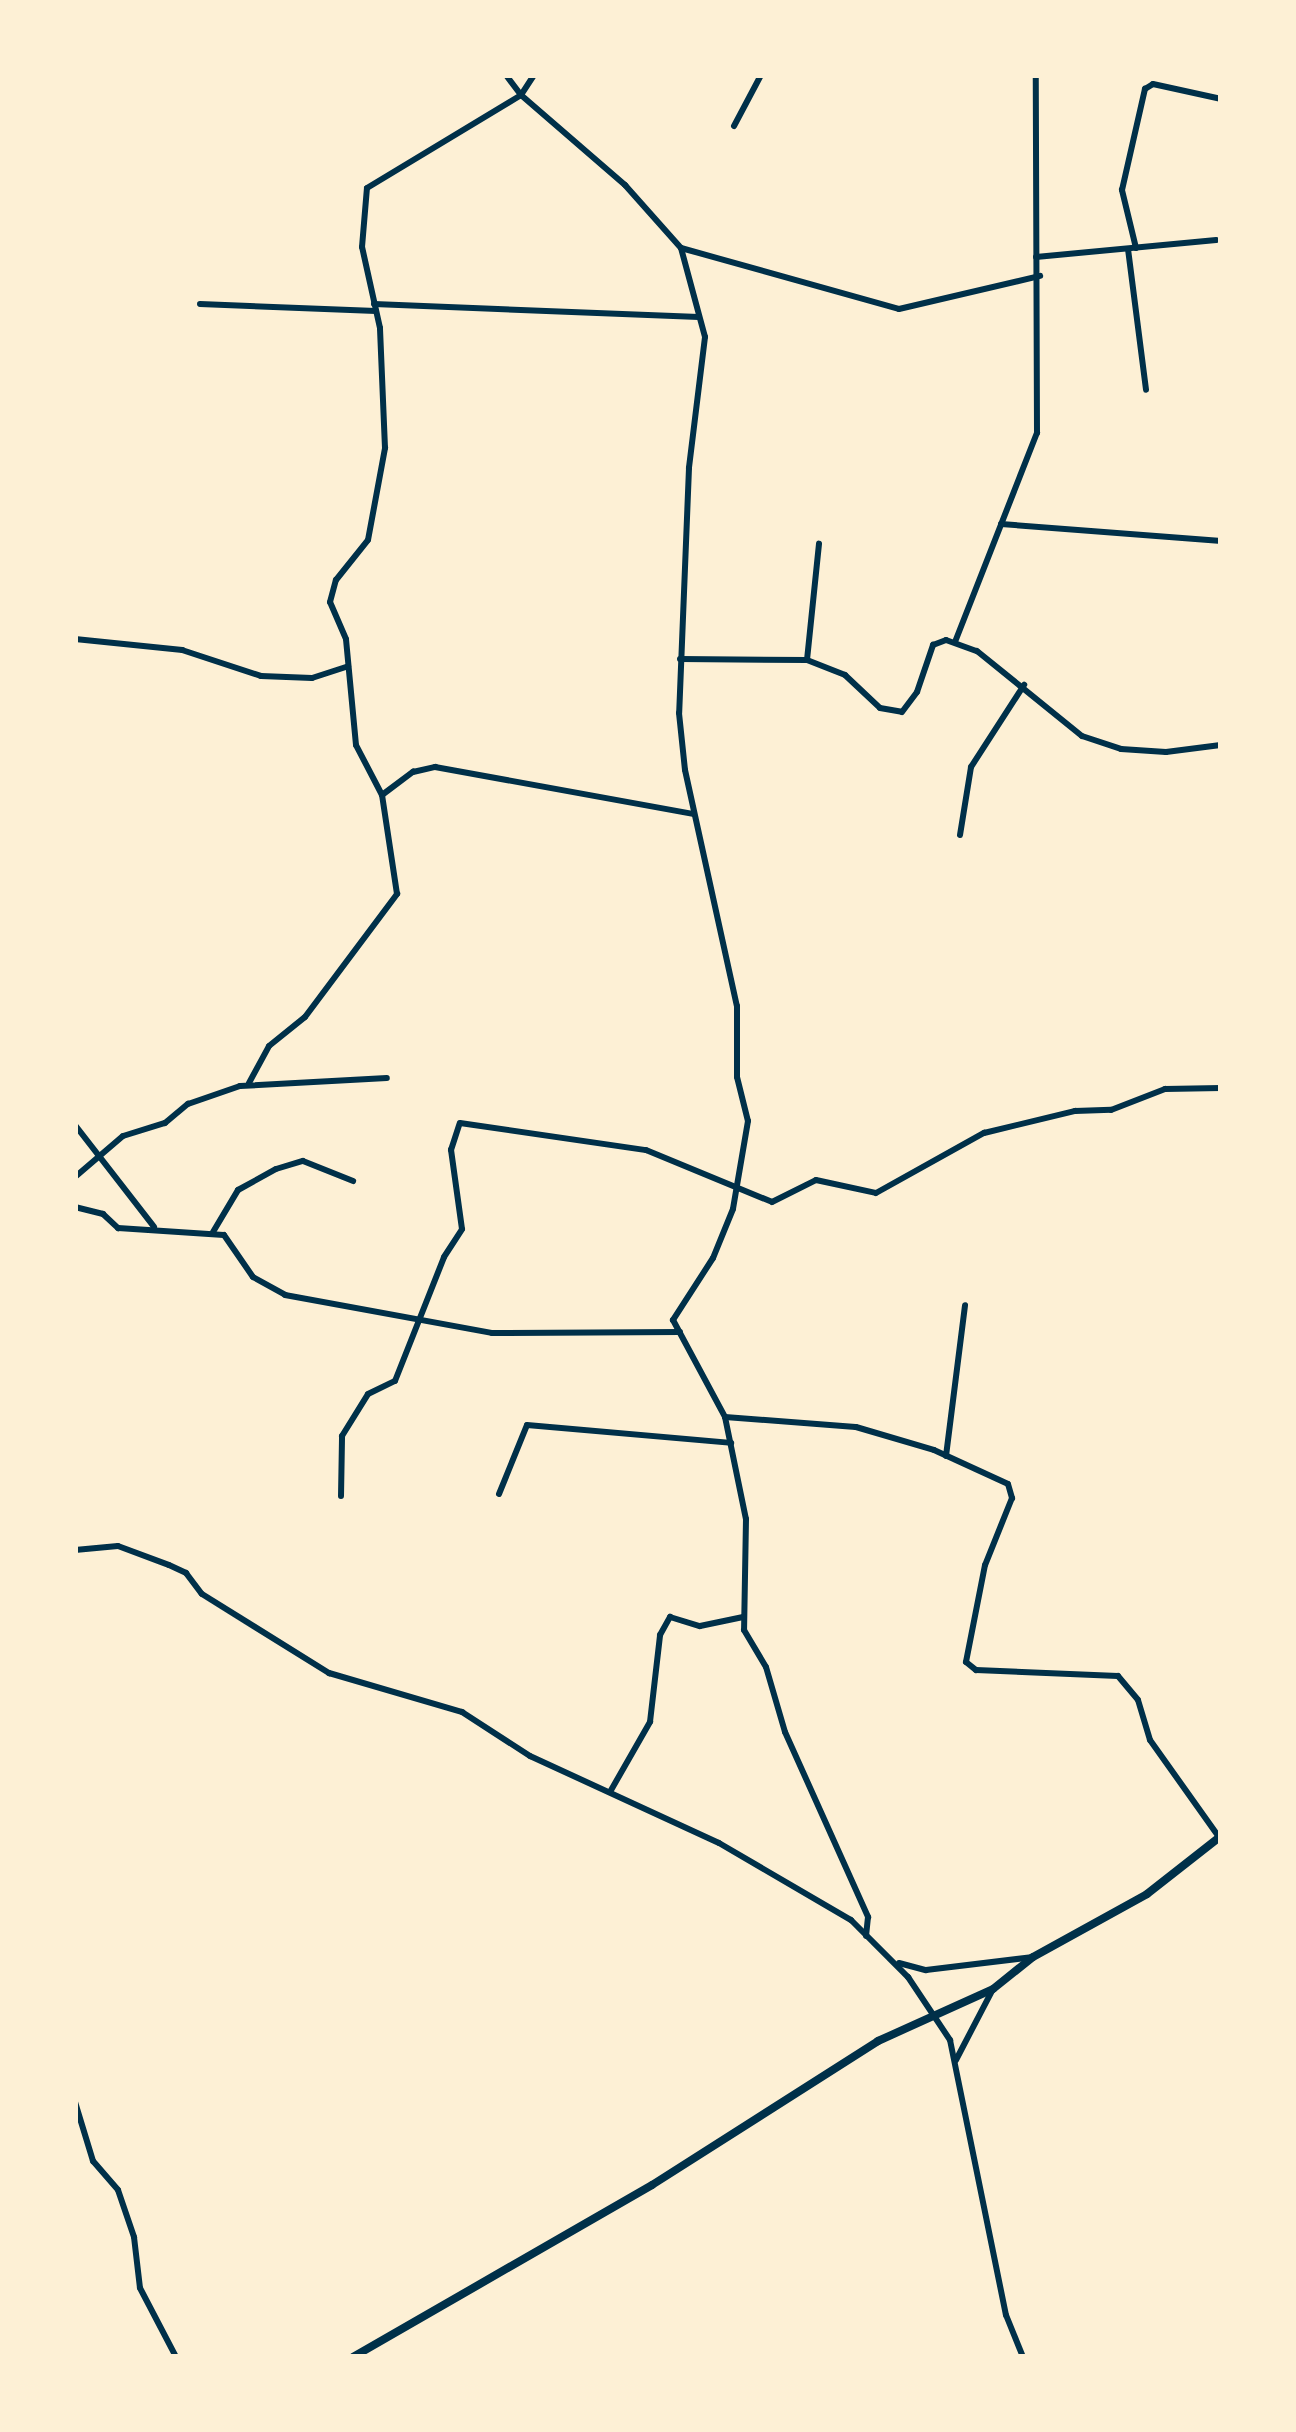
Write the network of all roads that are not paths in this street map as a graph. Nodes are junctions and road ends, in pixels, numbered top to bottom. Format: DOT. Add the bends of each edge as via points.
graph roads {
  1 [pos="506,75"];
  2 [pos="534,75"];
  3 [pos="760,75"];
  4 [pos="1036,75"];
  5 [pos="521,95"];
  6 [pos="1221,99"];
  7 [pos="734,126"];
  8 [pos="1216,240"];
  9 [pos="682,248"];
  10 [pos="1132,249"];
  11 [pos="1036,258"];
  12 [pos="1040,276"];
  13 [pos="200,304"];
  14 [pos="375,307"];
  15 [pos="699,317"];
  16 [pos="1146,390"];
  17 [pos="1001,524"];
  18 [pos="1221,541"];
  19 [pos="819,544"];
  20 [pos="75,639"];
  21 [pos="955,642"];
  22 [pos="680,658"];
  23 [pos="807,660"];
  24 [pos="348,666"];
  25 [pos="1024,685"];
  26 [pos="1221,745"];
  27 [pos="382,795"];
  28 [pos="694,814"];
  29 [pos="960,835"];
  30 [pos="387,1078"];
  31 [pos="250,1083"];
  32 [pos="1221,1088"];
  33 [pos="75,1125"];
  34 [pos="101,1155"];
  35 [pos="75,1177"];
  36 [pos="353,1181"];
  37 [pos="734,1186"];
  38 [pos="75,1207"];
  39 [pos="154,1227"];
  40 [pos="212,1232"];
  41 [pos="965,1305"];
  42 [pos="424,1320"];
  43 [pos="682,1332"];
  44 [pos="725,1417"];
  45 [pos="731,1444"];
  46 [pos="946,1456"];
  47 [pos="499,1494"];
  48 [pos="341,1496"];
  49 [pos="75,1550"];
  50 [pos="744,1617"];
  51 [pos="610,1792"];
  52 [pos="1220,1836"];
  53 [pos="866,1936"];
  54 [pos="889,1957"];
  55 [pos="1033,1958"];
  56 [pos="993,1989"];
  57 [pos="933,2018"];
  58 [pos="955,2062"];
  59 [pos="75,2102"];
  60 [pos="176,2357"];
  61 [pos="353,2357"];
  62 [pos="1023,2357"];
  1 -- 5 [label="street"];
  2 -- 5 [label="street"];
  3 -- 7 [label="street"];
  4 -- 11 [label="street"];
  5 -- 9 [label="street" via="625,185"];
  5 -- 14 [label="street" via="367,188 362,246"];
  6 -- 10 [label="street" via="1153,84 1145,89 1122,184"];
  8 -- 10 [label="street"];
  9 -- 12 [label="street" via="899,310"];
  9 -- 15 [label="street"];
  10 -- 11 [label="street"];
  10 -- 16 [label="street"];
  11 -- 12 [label="street"];
  12 -- 17 [label="street" via="1036,434"];
  13 -- 14 [label="street"];
  14 -- 15 [label="street"];
  14 -- 24 [label="street" via="385,448 376,513 368,540 330,591"];
  15 -- 22 [label="street" via="706,337 688,468"];
  17 -- 18 [label="street"];
  17 -- 21 [label="street"];
  19 -- 23 [label="street"];
  20 -- 24 [label="street" via="182,650 260,676 312,678"];
  21 -- 23 [label="street" via="933,645 902,712 880,708 845,676"];
  21 -- 25 [label="street"];
  22 -- 23 [label="street"];
  22 -- 28 [label="street" via="680,714"];
  24 -- 27 [label="street" via="356,745"];
  25 -- 26 [label="street" via="1082,736 1122,749"];
  25 -- 29 [label="street" via="971,767"];
  27 -- 28 [label="street" via="413,772 435,767"];
  27 -- 31 [label="street" via="396,900 359,937 305,1017 269,1046"];
  28 -- 37 [label="street" via="737,1006 737,1077 748,1120"];
  30 -- 31 [label="street" via="332,1086"];
  31 -- 34 [label="street" via="188,1104 165,1123 122,1136"];
  32 -- 37 [label="street" via="1165,1089 1111,1110 1075,1111 984,1133 876,1192 816,1180 772,1202"];
  33 -- 34 [label="street"];
  34 -- 35 [label="street"];
  34 -- 39 [label="street"];
  36 -- 40 [label="street" via="303,1161 276,1169 238,1190"];
  37 -- 42 [label="street" via="646,1150 460,1123 451,1150 462,1229 444,1256"];
  37 -- 43 [label="street" via="733,1209 713,1258 672,1320"];
  38 -- 39 [label="street" via="103,1214 118,1228"];
  39 -- 40 [label="street"];
  40 -- 42 [label="street" via="224,1236 254,1277 285,1295"];
  41 -- 46 [label="street"];
  42 -- 43 [label="street" via="492,1333"];
  42 -- 48 [label="street" via="395,1381 368,1394 342,1436"];
  43 -- 44 [label="street"];
  44 -- 45 [label="street"];
  44 -- 46 [label="street" via="856,1427"];
  45 -- 47 [label="street" via="527,1425"];
  45 -- 50 [label="street" via="746,1518"];
  46 -- 52 [label="street" via="1008,1484 1012,1498 985,1564 966,1662 976,1670 1118,1676 1138,1700 1150,1740"];
  49 -- 51 [label="street" via="118,1546 169,1564 202,1594 329,1673 462,1712 530,1756"];
  50 -- 51 [label="street" via="700,1626 670,1617 660,1635 650,1722"];
  50 -- 53 [label="street" via="831,1844 868,1917"];
  51 -- 53 [label="street" via="744,1856 851,1920"];
  52 -- 55 [label="street" via="1147,1894"];
  53 -- 54 [label="street"];
  54 -- 55 [label="street" via="909,1970"];
  54 -- 57 [label="street"];
  55 -- 56 [label="street"];
  56 -- 57 [label="street"];
  56 -- 58 [label="street"];
  57 -- 58 [label="street"];
  57 -- 61 [label="street" via="878,2041 652,2185"];
  58 -- 62 [label="street" via="1006,2315"];
  59 -- 60 [label="street" via="93,2161 124,2206 140,2288"];
}
